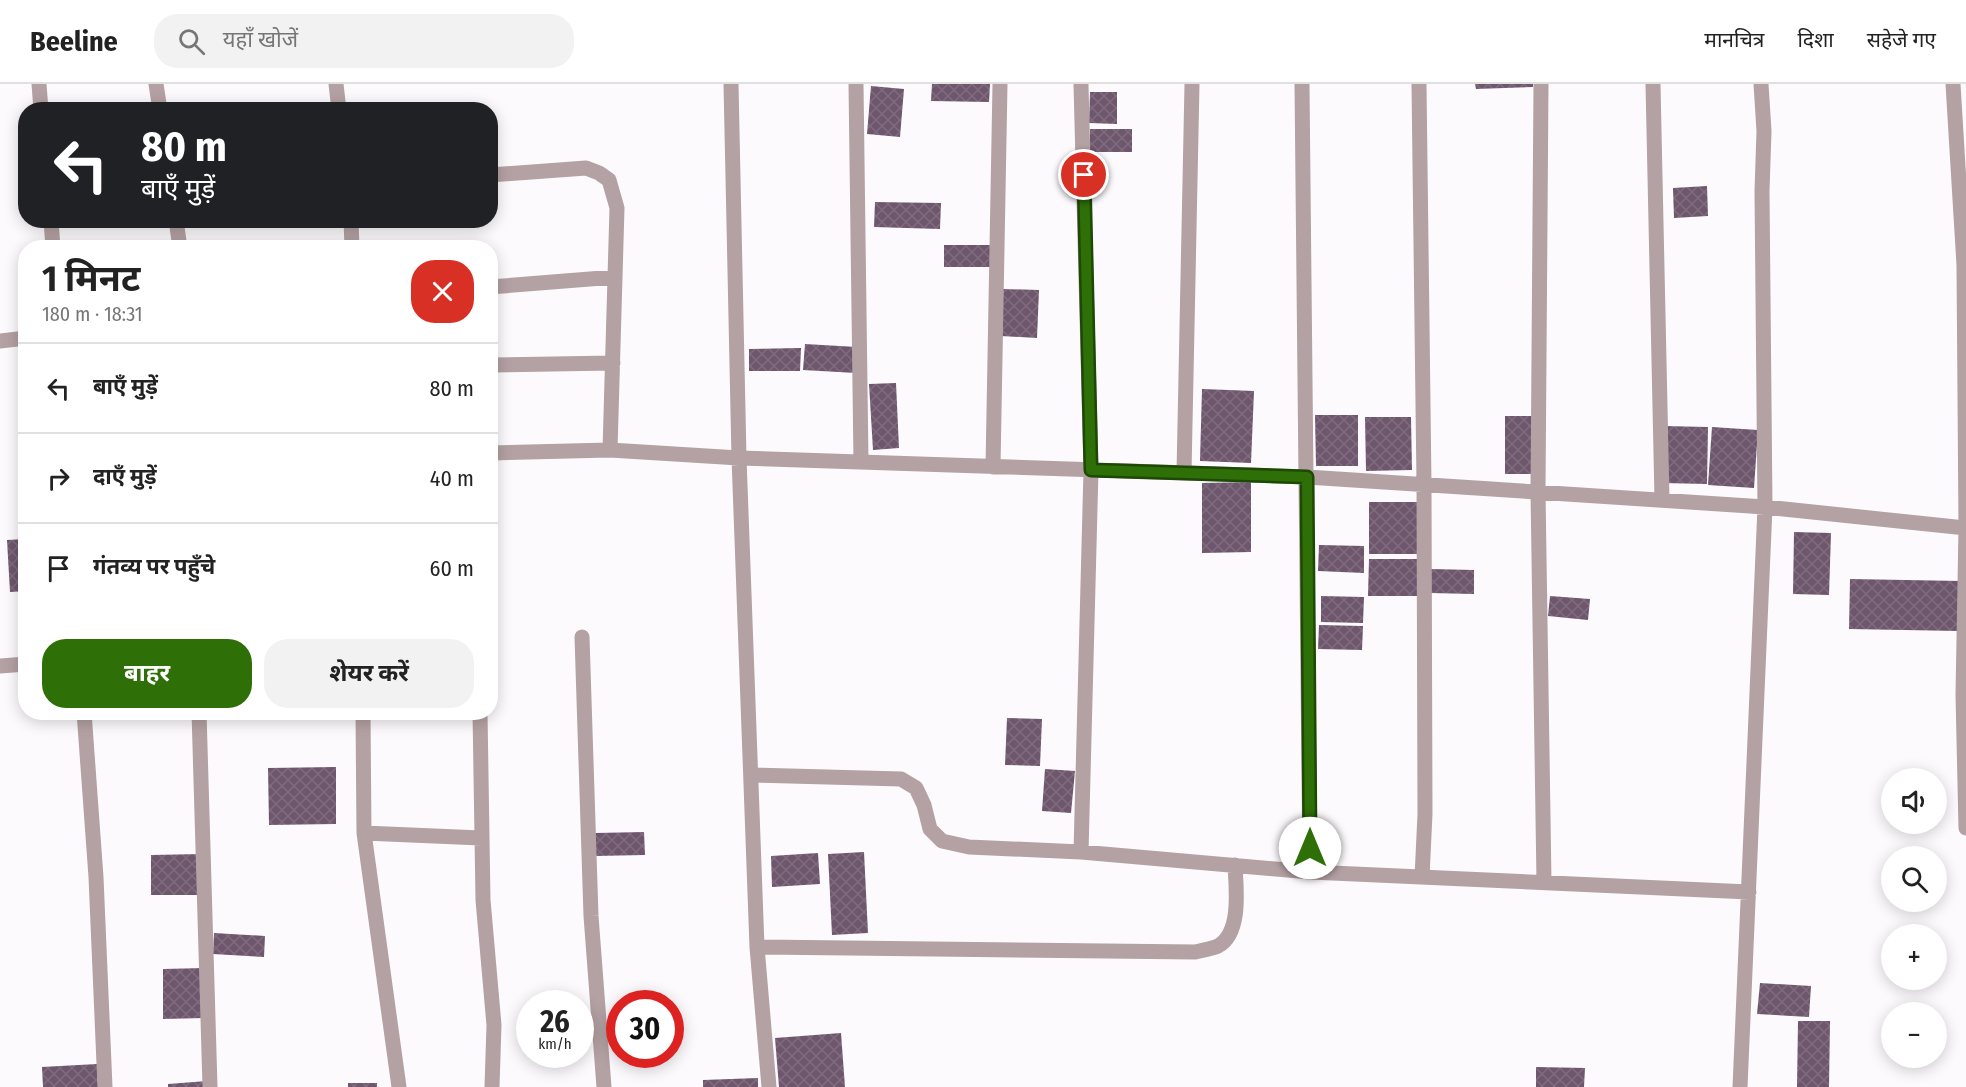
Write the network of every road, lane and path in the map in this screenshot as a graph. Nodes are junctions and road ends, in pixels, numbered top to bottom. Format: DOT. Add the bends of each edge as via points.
graph roads {
  1 [pos="39,84"];
  2 [pos="156,84"];
  3 [pos="336,84"];
  4 [pos="730,84"];
  5 [pos="856,84"];
  6 [pos="1000,84"];
  7 [pos="1081,84"];
  8 [pos="1192,84"];
  9 [pos="1302,84"];
  10 [pos="1419,84"];
  11 [pos="1541,84"];
  12 [pos="1653,84"];
  13 [pos="1761,84"];
  14 [pos="1953,84"];
  15 [pos="40,102"];
  16 [pos="159,102"];
  17 [pos="338,102"];
  18 [pos="498,174"];
  19 [pos="1965,265"];
  20 [pos="615,277"];
  21 [pos="498,286"];
  22 [pos="18,339"];
  23 [pos="0,341"];
  24 [pos="614,363"];
  25 [pos="498,365"];
  26 [pos="610,450"];
  27 [pos="498,453"];
  28 [pos="739,458"];
  29 [pos="861,462"];
  30 [pos="993,467"];
  31 [pos="1091,470"];
  32 [pos="1184,473"];
  33 [pos="1307,477"];
  34 [pos="1424,484"];
  35 [pos="1538,492"];
  36 [pos="1659,500"];
  37 [pos="1765,507"];
  38 [pos="1966,528"];
  39 [pos="1965,615"];
  40 [pos="582,637"];
  41 [pos="18,665"];
  42 [pos="0,666"];
  43 [pos="1964,695"];
  44 [pos="85,720"];
  45 [pos="199,720"];
  46 [pos="363,720"];
  47 [pos="480,720"];
  48 [pos="751,775"];
  49 [pos="1966,828"];
  50 [pos="364,832"];
  51 [pos="482,838"];
  52 [pos="1081,852"];
  53 [pos="1235,865"];
  54 [pos="1310,872"];
  55 [pos="1422,877"];
  56 [pos="1544,882"];
  57 [pos="1749,892"];
  58 [pos="757,947"];
  59 [pos="105,1087"];
  60 [pos="210,1087"];
  61 [pos="399,1087"];
  62 [pos="492,1087"];
  63 [pos="604,1087"];
  64 [pos="769,1087"];
  65 [pos="1740,1087"];
  1 -- 15 [label="street"];
  2 -- 16 [label="street"];
  3 -- 17 [label="street"];
  4 -- 28 [label="street"];
  5 -- 29 [label="street"];
  6 -- 30 [label="street"];
  7 -- 31 [label="street"];
  8 -- 32 [label="street"];
  9 -- 33 [label="street"];
  10 -- 34 [label="street"];
  11 -- 35 [label="street"];
  12 -- 36 [label="street" via="1662,499"];
  13 -- 37 [label="street"];
  14 -- 19 [label="street"];
  18 -- 20 [label="street" via="585,168 609,180 617,208"];
  19 -- 38 [label="street"];
  20 -- 21 [label="street"];
  20 -- 24 [label="street"];
  22 -- 23 [label="street"];
  24 -- 25 [label="street"];
  24 -- 26 [label="street"];
  26 -- 27 [label="street"];
  26 -- 28 [label="street"];
  28 -- 29 [label="street"];
  28 -- 48 [label="street"];
  29 -- 30 [label="street"];
  30 -- 31 [label="street"];
  31 -- 32 [label="street"];
  31 -- 52 [label="street"];
  32 -- 33 [label="street"];
  33 -- 34 [label="street"];
  33 -- 54 [label="street"];
  34 -- 35 [label="street"];
  34 -- 55 [label="street"];
  35 -- 36 [label="street"];
  35 -- 56 [label="street"];
  36 -- 37 [label="street"];
  37 -- 38 [label="street"];
  37 -- 57 [label="street"];
  38 -- 39 [label="street"];
  39 -- 43 [label="street"];
  40 -- 63 [label="street" via="591,916"];
  41 -- 42 [label="street"];
  43 -- 49 [label="street"];
  44 -- 59 [label="street"];
  45 -- 60 [label="street"];
  46 -- 50 [label="street"];
  47 -- 51 [label="street"];
  48 -- 52 [label="street" via="900,779 916,788 930,829 942,841 969,848"];
  48 -- 58 [label="street"];
  50 -- 51 [label="street"];
  50 -- 61 [label="street"];
  51 -- 62 [label="street" via="494,1025"];
  52 -- 53 [label="street"];
  53 -- 54 [label="street"];
  53 -- 58 [label="street" via="1237,904 1233,928 1220,946 1195,952"];
  54 -- 55 [label="street"];
  55 -- 56 [label="street"];
  56 -- 57 [label="street"];
  57 -- 65 [label="street"];
  58 -- 64 [label="street"];
}
